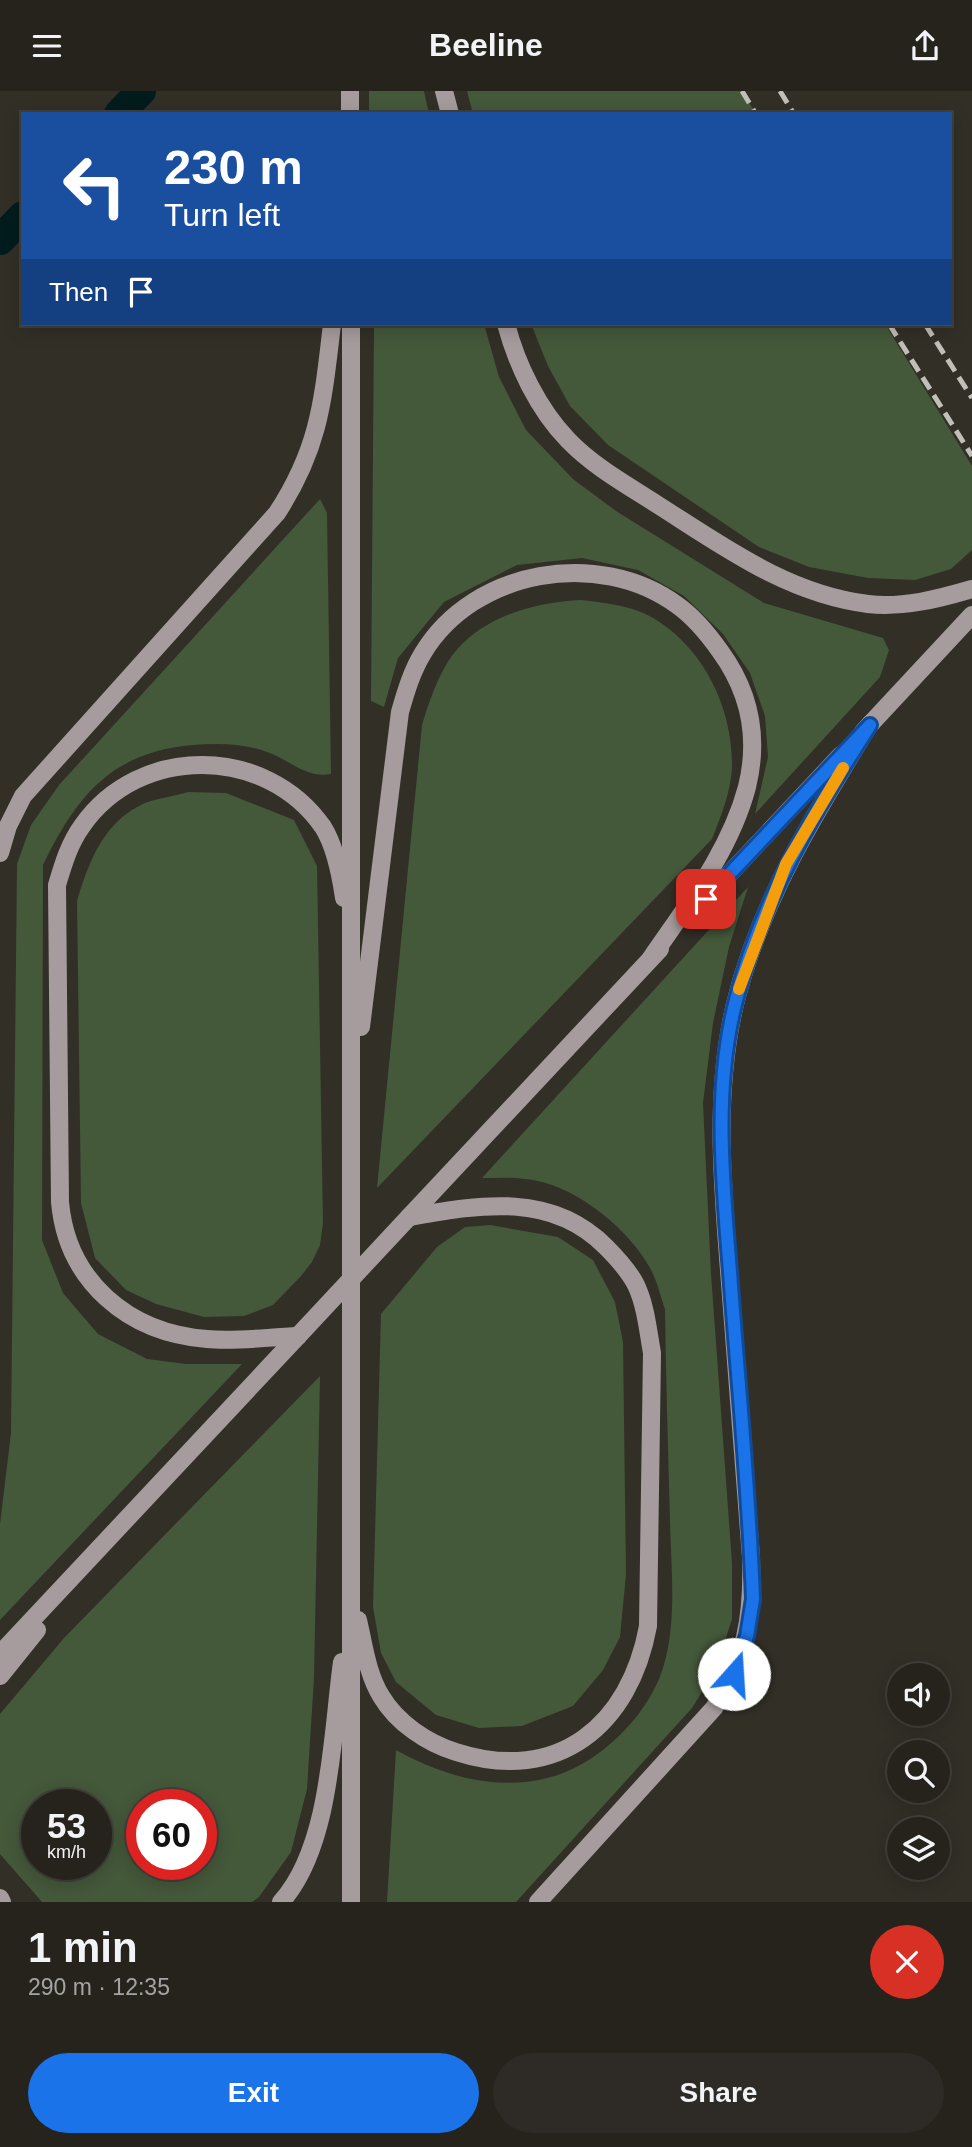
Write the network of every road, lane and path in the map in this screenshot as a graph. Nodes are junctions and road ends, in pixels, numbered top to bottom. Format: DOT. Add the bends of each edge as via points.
graph roads {
  1 [pos="350,91"];
  2 [pos="444,91"];
  3 [pos="350,112"];
  4 [pos="449,112"];
  5 [pos="332,326"];
  6 [pos="351,326"];
  7 [pos="507,326"];
  8 [pos="972,589"];
  9 [pos="972,615"];
  10 [pos="870,725"];
  11 [pos="0,853"];
  12 [pos="351,951"];
  13 [pos="651,958"];
  14 [pos="351,1103"];
  15 [pos="409,1217"];
  16 [pos="298,1336"];
  17 [pos="122,1523"];
  18 [pos="351,1593"];
  19 [pos="0,1654"];
  20 [pos="0,1676"];
  21 [pos="281,1902"];
  22 [pos="351,1902"];
  23 [pos="538,1902"];
  1 -- 3 [label="main road"];
  2 -- 4 [label="main road"];
  5 -- 11 [label="main road" via="321,416 295,485 277,513 23,796"];
  6 -- 12 [label="main road"];
  7 -- 8 [label="main road" via="532,388 567,438 594,463 744,561 807,589 869,604 931,601"];
  9 -- 10 [label="main road"];
  10 -- 13 [label="main road"];
  10 -- 23 [label="main road" via="781,876 747,962 727,1050 720,1144 751,1557 753,1599 747,1636 734,1674 714,1708"];
  12 -- 14 [label="main road"];
  12 -- 16 [label="main road" via="343,889 325,829 286,790 236,768 184,764 155,770 128,784 103,802 82,826 57,885 60,1202 62,1230 75,1261 109,1300 153,1326 206,1339"];
  13 -- 14 [label="main road" via="722,851 738,816 752,754 747,697 735,672 700,626 647,588 592,574 562,573 532,576 503,586 471,603 444,626 424,651 409,682 401,712"];
  13 -- 15 [label="main road"];
  14 -- 18 [label="main road"];
  15 -- 16 [label="main road, bridge"];
  15 -- 18 [label="main road" via="472,1206 534,1207 564,1216 592,1232 619,1259 636,1285 652,1353 648,1626 642,1660 609,1717 559,1752 531,1761 474,1758 416,1733 380,1695"];
  16 -- 17 [label="main road"];
  17 -- 19 [label="main road"];
  17 -- 20 [label="main road"];
  18 -- 21 [label="main road" via="319,1828 306,1864"];
  18 -- 22 [label="main road"];
}
